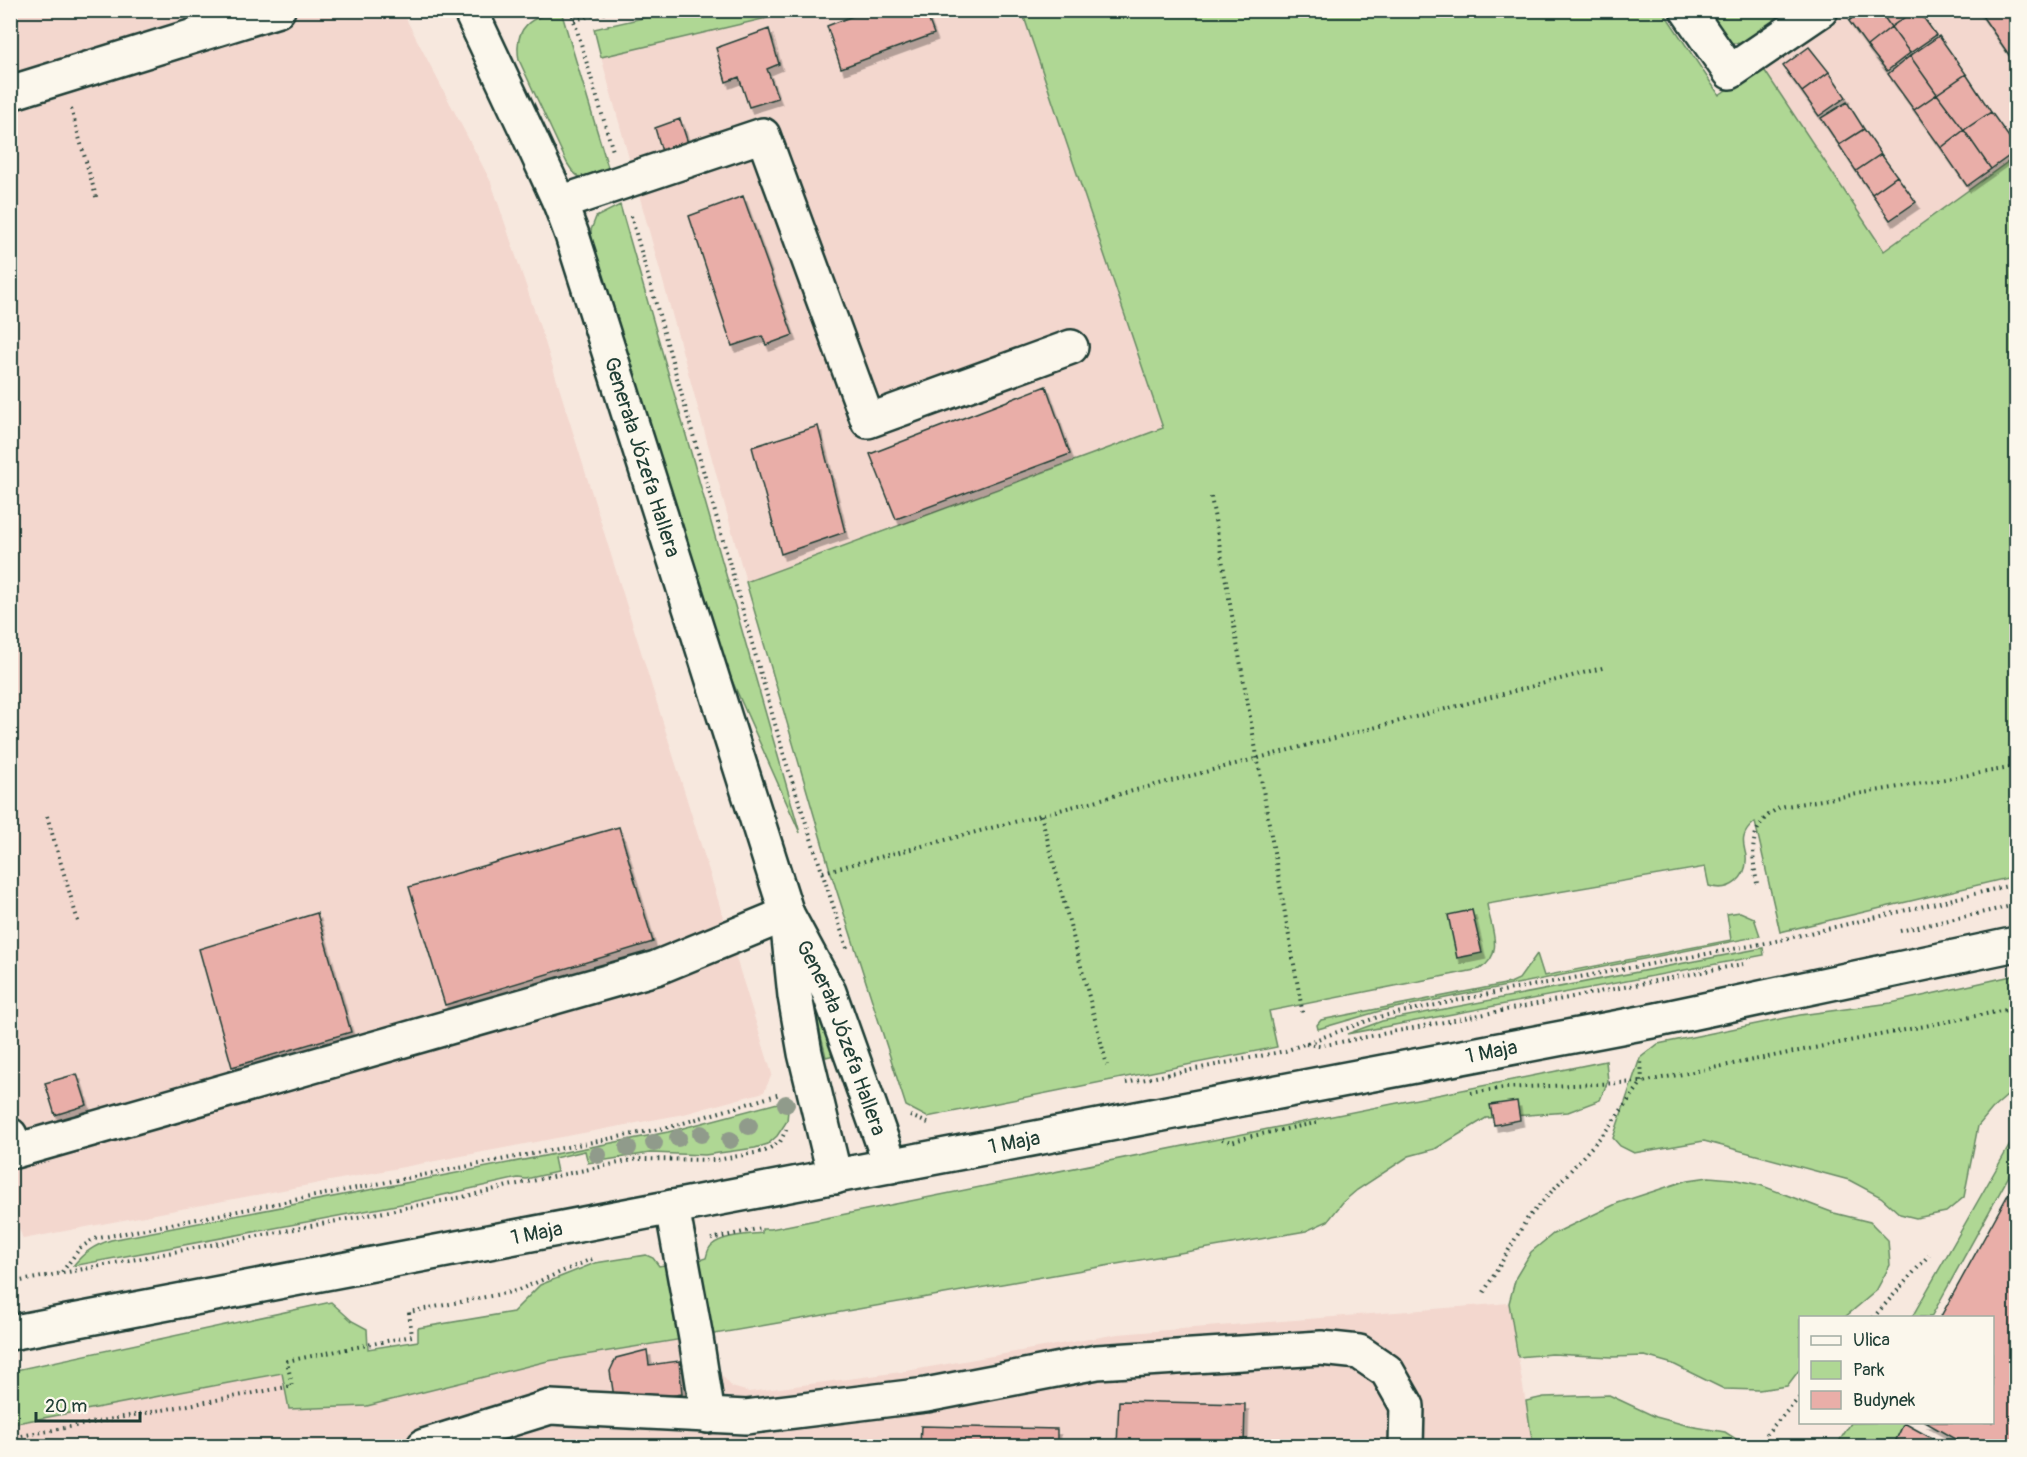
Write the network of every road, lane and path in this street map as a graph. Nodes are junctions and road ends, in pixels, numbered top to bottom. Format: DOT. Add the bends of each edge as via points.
graph roads {
  1 [pos="278,10"];
  2 [pos="572,10"];
  3 [pos="615,10"];
  4 [pos="1687,10"];
  5 [pos="1821,10"];
  6 [pos="479,12"];
  7 [pos="574,20"];
  8 [pos="10,93"];
  9 [pos="70,105"];
  10 [pos="622,182"];
  11 [pos="97,200"];
  12 [pos="560,203"];
  13 [pos="1071,347"];
  14 [pos="1210,497"];
  15 [pos="1606,667"];
  16 [pos="1256,759"];
  17 [pos="2016,766"];
  18 [pos="1041,815"];
  19 [pos="47,816"];
  20 [pos="823,872"];
  21 [pos="1757,884"];
  22 [pos="2016,884"];
  23 [pos="2016,905"];
  24 [pos="787,914"];
  25 [pos="79,925"];
  26 [pos="1890,933"];
  27 [pos="2016,944"];
  28 [pos="848,952"];
  29 [pos="1753,962"];
  30 [pos="2016,1008"];
  31 [pos="1303,1016"];
  32 [pos="1638,1023"];
  33 [pos="1305,1044"];
  34 [pos="1107,1065"];
  35 [pos="1642,1082"];
  36 [pos="1123,1084"];
  37 [pos="789,1091"];
  38 [pos="906,1112"];
  39 [pos="938,1121"];
  40 [pos="10,1135"];
  41 [pos="736,1157"];
  42 [pos="891,1166"];
  43 [pos="835,1178"];
  44 [pos="672,1207"];
  45 [pos="749,1231"];
  46 [pos="1929,1255"];
  47 [pos="681,1258"];
  48 [pos="593,1259"];
  49 [pos="61,1272"];
  50 [pos="10,1283"];
  51 [pos="1484,1292"];
  52 [pos="1874,1316"];
  53 [pos="10,1334"];
  54 [pos="1799,1398"];
  55 [pos="708,1416"];
  56 [pos="10,1438"];
  57 [pos="424,1446"];
  58 [pos="1406,1446"];
  59 [pos="1762,1446"];
  1 -- 8 [label="street"];
  2 -- 7 [label="path"];
  3 -- 7 [label="path"];
  4 -- 5 [label="street" via="1730,72"];
  6 -- 12 [label="street, Generała Józefa Hallera"];
  7 -- 10 [label="path"];
  9 -- 11 [label="path"];
  10 -- 12 [label="street"];
  10 -- 13 [label="street" via="763,135 868,421"];
  10 -- 20 [label="path" via="785,759"];
  12 -- 24 [label="street, Generała Józefa Hallera"];
  14 -- 16 [label="path"];
  15 -- 16 [label="path"];
  16 -- 18 [label="path"];
  16 -- 31 [label="path"];
  17 -- 21 [label="path" via="1781,807 1760,822 1754,839"];
  18 -- 20 [label="path"];
  18 -- 34 [label="path"];
  19 -- 25 [label="path"];
  20 -- 28 [label="path"];
  22 -- 33 [label="path" via="1772,942 1377,1017"];
  23 -- 26 [label="path"];
  24 -- 40 [label="street" via="656,968 15,1151"];
  24 -- 42 [label="street, Generała Józefa Hallera" via="829,992"];
  24 -- 43 [label="street, Generała Józefa Hallera" via="805,1053"];
  27 -- 32 [label="street, 1 Maja"];
  29 -- 33 [label="path" via="1320,1046"];
  30 -- 35 [label="path"];
  32 -- 35 [label="path"];
  32 -- 42 [label="street, 1 Maja"];
  33 -- 36 [label="path"];
  35 -- 51 [label="path" via="1605,1132 1527,1219"];
  37 -- 49 [label="path" via="670,1127 94,1239 80,1248"];
  38 -- 39 [label="path" via="927,1123"];
  41 -- 49 [label="path" via="705,1161 638,1159 463,1197"];
  42 -- 43 [label="street, 1 Maja"];
  43 -- 44 [label="street, 1 Maja"];
  44 -- 47 [label="street"];
  44 -- 53 [label="street, 1 Maja"];
  45 -- 47 [label="path" via="712,1238 701,1255"];
  46 -- 52 [label="path"];
  47 -- 55 [label="street"];
  48 -- 56 [label="path" via="516,1291 409,1312 412,1335 287,1361 292,1386"];
  49 -- 50 [label="path"];
  54 -- 59 [label="path" via="1767,1434"];
  55 -- 57 [label="street" via="550,1407"];
  55 -- 58 [label="street" via="746,1418 926,1395 1097,1362 1321,1348 1359,1352 1387,1371 1407,1406"];
}
